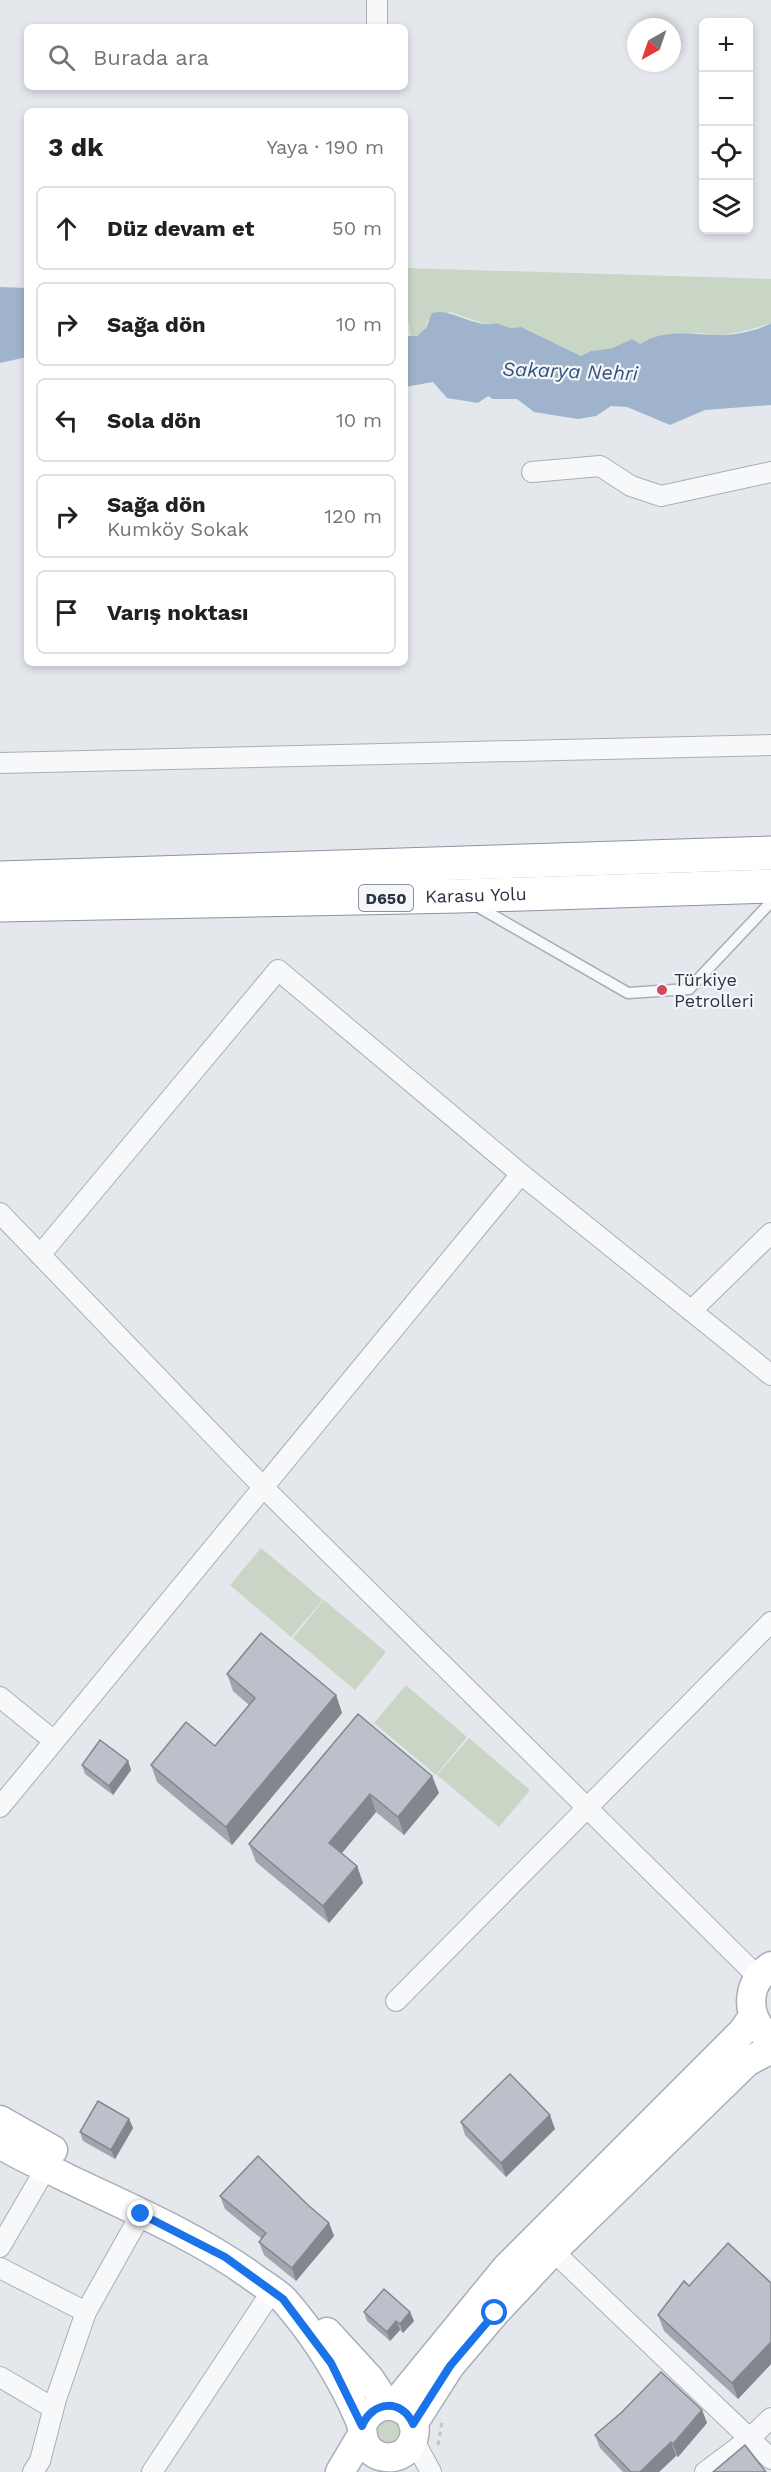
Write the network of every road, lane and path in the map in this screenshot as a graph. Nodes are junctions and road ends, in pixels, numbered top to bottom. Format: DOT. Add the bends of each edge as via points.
graph roads {
  1 [pos="376,0"];
  2 [pos="377,24"];
  3 [pos="532,472"];
  4 [pos="771,472"];
  5 [pos="771,745"];
  6 [pos="0,763"];
  7 [pos="771,853"];
  8 [pos="0,878"];
  9 [pos="771,886"];
  10 [pos="459,896"];
  11 [pos="771,902"];
  12 [pos="0,905"];
  13 [pos="521,1174"];
  14 [pos="0,1213"];
  15 [pos="771,1233"];
  16 [pos="40,1255"];
  17 [pos="692,1311"];
  18 [pos="771,1376"];
  19 [pos="263,1487"];
  20 [pos="771,1622"];
  21 [pos="0,1696"];
  22 [pos="54,1742"];
  23 [pos="0,1807"];
  24 [pos="585,1808"];
  25 [pos="765,1972"];
  26 [pos="396,2001"];
  27 [pos="762,2027"];
  28 [pos="771,2049"];
  29 [pos="0,2121"];
  30 [pos="0,2144"];
  31 [pos="46,2168"];
  32 [pos="141,2214"];
  33 [pos="0,2247"];
  34 [pos="553,2251"];
  35 [pos="0,2268"];
  36 [pos="272,2291"];
  37 [pos="86,2312"];
  38 [pos="0,2377"];
  39 [pos="53,2408"];
  40 [pos="771,2418"];
  41 [pos="402,2419"];
  42 [pos="362,2431"];
  43 [pos="749,2439"];
  44 [pos="771,2459"];
  45 [pos="388,2465"];
  46 [pos="33,2472"];
  47 [pos="152,2472"];
  48 [pos="340,2472"];
  49 [pos="431,2472"];
  50 [pos="705,2472"];
  1 -- 2 [label="street"];
  3 -- 4 [label="street" via="600,466 631,486 661,495"];
  5 -- 6 [label="street"];
  7 -- 8 [label="highway"];
  9 -- 10 [label="highway, Karasu Yolu / D650"];
  10 -- 11 [label="lane" via="628,993 689,989"];
  10 -- 12 [label="highway, Karasu Yolu / D650"];
  13 -- 16 [label="street" via="279,970"];
  13 -- 17 [label="street"];
  13 -- 19 [label="street"];
  14 -- 16 [label="street"];
  15 -- 17 [label="street"];
  16 -- 19 [label="street"];
  17 -- 18 [label="street"];
  19 -- 22 [label="street"];
  19 -- 24 [label="street"];
  20 -- 24 [label="street"];
  21 -- 22 [label="street"];
  22 -- 23 [label="street"];
  24 -- 25 [label="street"];
  24 -- 26 [label="street"];
  25 -- 27 [label="main road" via="751,1998"];
  27 -- 41 [label="main road" via="743,2031 506,2268"];
  28 -- 34 [label="main road" via="739,2069"];
  29 -- 41 [label="main road" via="136,2189 233,2249 302,2305"];
  30 -- 31 [label="main road"];
  31 -- 32 [label="main road"];
  31 -- 33 [label="street"];
  32 -- 36 [label="main road" via="225,2257"];
  32 -- 37 [label="street"];
  34 -- 41 [label="main road"];
  34 -- 43 [label="street"];
  35 -- 37 [label="street"];
  36 -- 42 [label="main road" via="303,2323 331,2363"];
  36 -- 47 [label="street"];
  37 -- 39 [label="street"];
  38 -- 39 [label="street"];
  39 -- 46 [label="street" via="40,2461"];
  40 -- 43 [label="street"];
  41 -- 42 [label="main road" via="371,2411"];
  41 -- 45 [label="main road" via="405,2452"];
  41 -- 49 [label="street"];
  42 -- 45 [label="main road" via="369,2450"];
  42 -- 48 [label="main road"];
  43 -- 44 [label="street"];
  43 -- 50 [label="street"];
}
